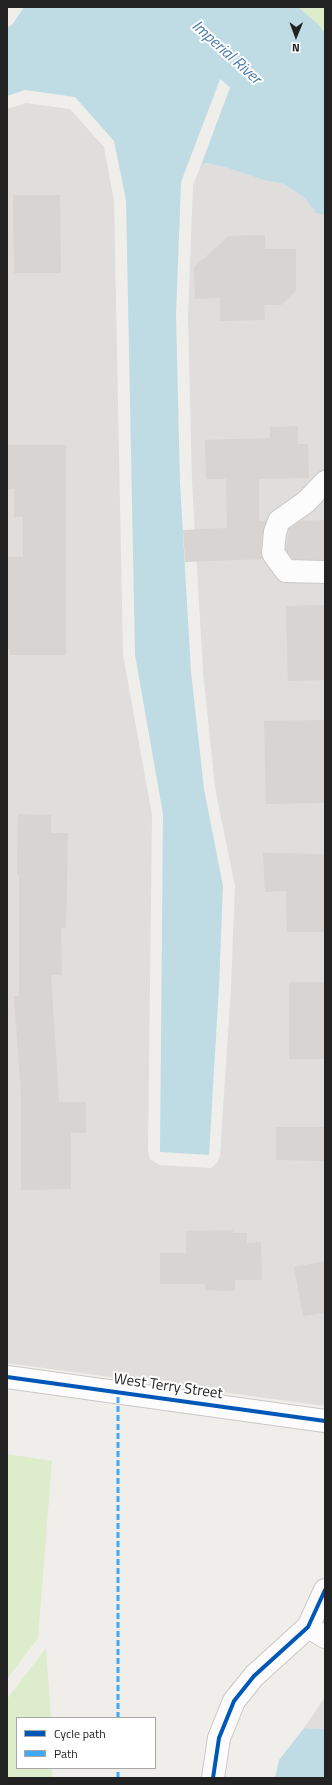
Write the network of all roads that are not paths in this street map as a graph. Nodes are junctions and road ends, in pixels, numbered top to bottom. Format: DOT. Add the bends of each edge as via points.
graph roads {
  1 [pos="325,482"];
  2 [pos="325,572"];
  3 [pos="7,1377"];
  4 [pos="325,1421"];
  5 [pos="325,1590"];
  6 [pos="316,1632"];
  7 [pos="213,1778"];
  1 -- 2 [label="street" via="306,502 280,521 275,532 273,553 286,571"];
  3 -- 4 [label="street, West Terry Street"];
  5 -- 6 [label="street"];
  6 -- 7 [label="street" via="254,1676 234,1701 219,1738"];
}
